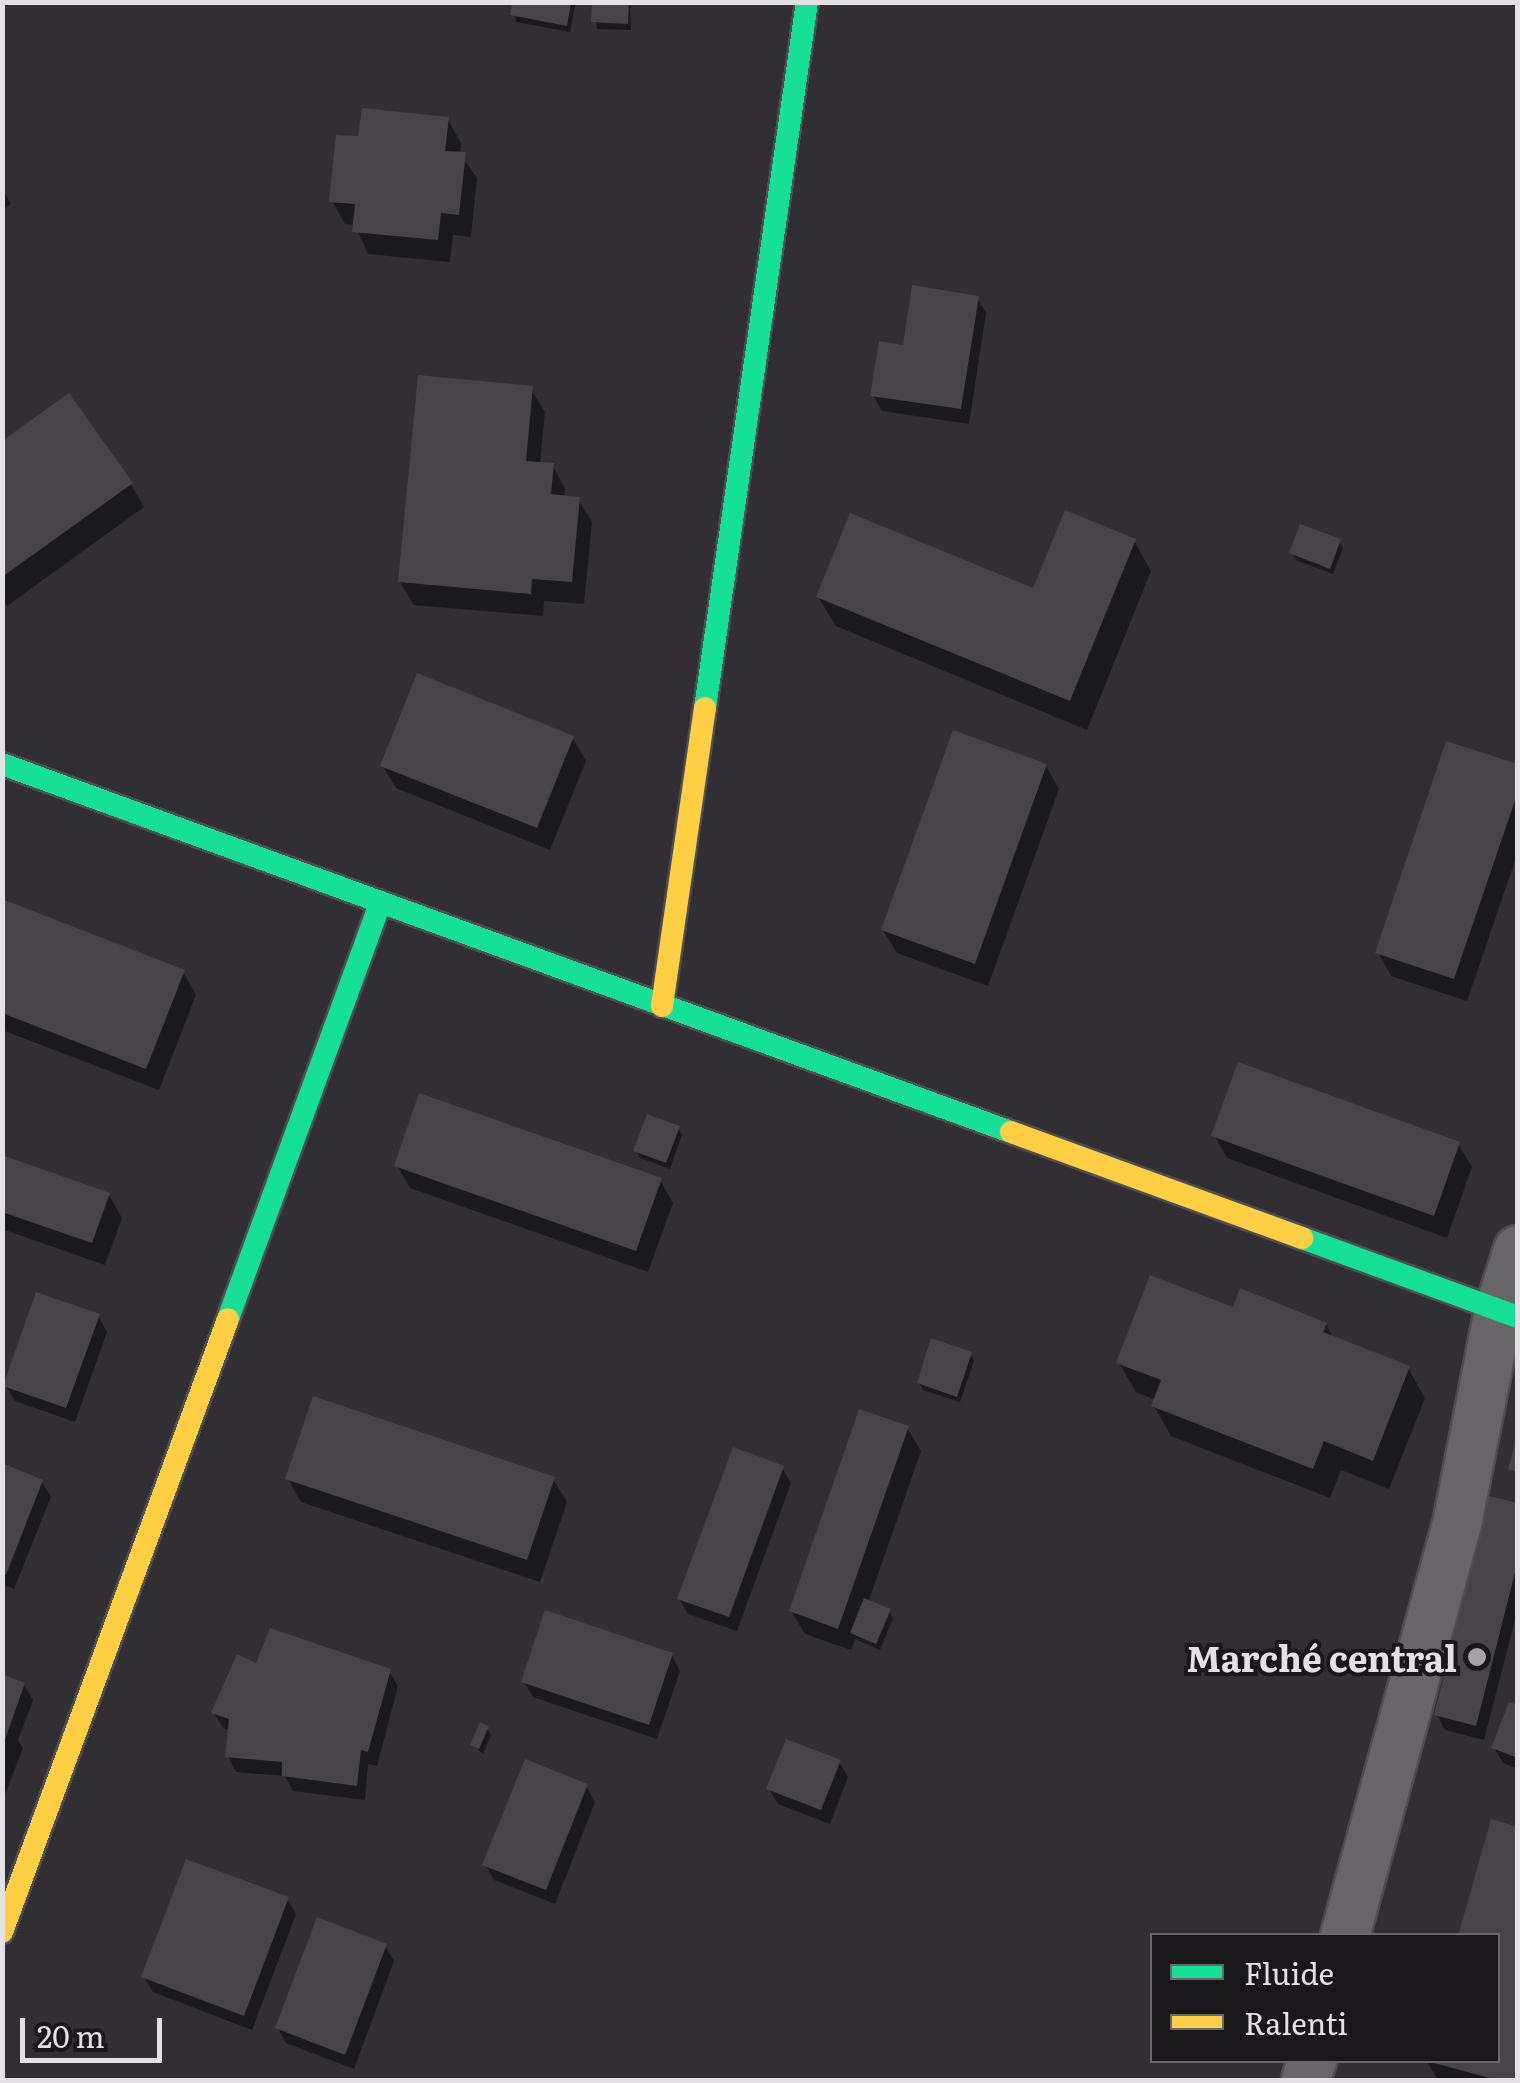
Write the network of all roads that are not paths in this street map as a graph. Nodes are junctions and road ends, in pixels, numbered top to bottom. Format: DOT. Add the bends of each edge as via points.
graph roads {
  1 [pos="807,2"];
  2 [pos="2,764"];
  3 [pos="381,902"];
  4 [pos="662,1006"];
  5 [pos="1518,1250"];
  6 [pos="1508,1313"];
  7 [pos="2,1932"];
  8 [pos="1346,1933"];
  1 -- 4 [label="street"];
  2 -- 3 [label="street"];
  3 -- 4 [label="street"];
  3 -- 7 [label="street"];
  4 -- 6 [label="street"];
  5 -- 6 [label="street"];
  6 -- 8 [label="street"];
}
